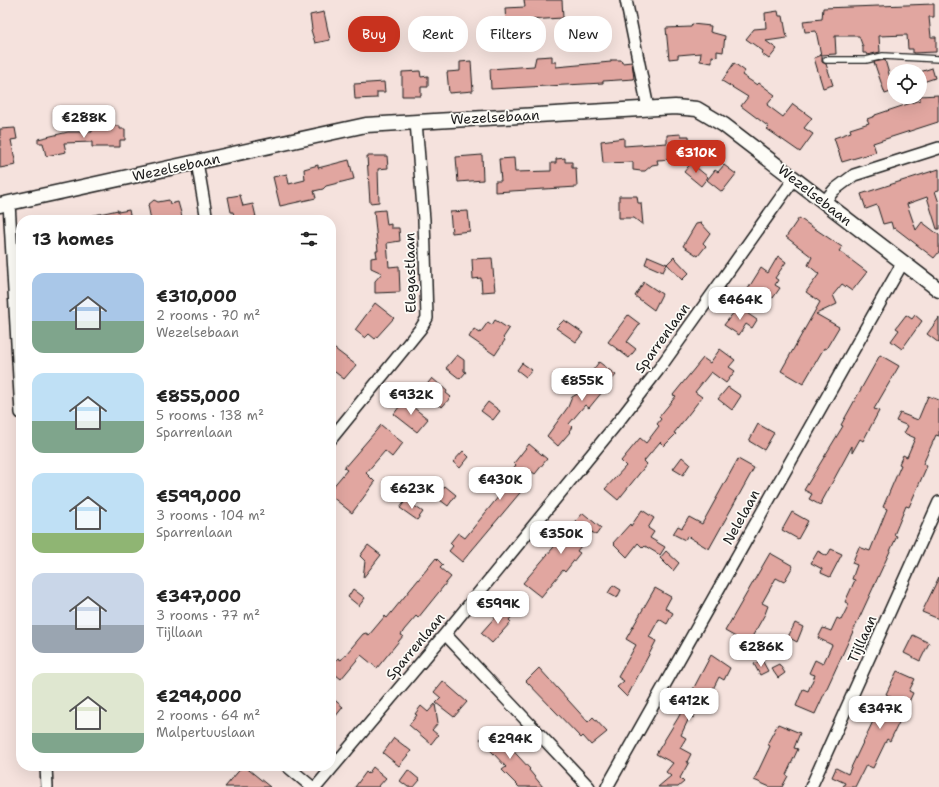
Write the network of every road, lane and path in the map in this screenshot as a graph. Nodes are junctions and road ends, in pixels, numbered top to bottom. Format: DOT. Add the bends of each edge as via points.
graph roads {
  1 [pos="626,0"];
  2 [pos="939,59"];
  3 [pos="826,60"];
  4 [pos="648,108"];
  5 [pos="416,122"];
  6 [pos="939,148"];
  7 [pos="197,162"];
  8 [pos="794,179"];
  9 [pos="824,202"];
  10 [pos="4,204"];
  11 [pos="206,215"];
  12 [pos="903,262"];
  13 [pos="939,290"];
  14 [pos="16,352"];
  15 [pos="336,433"];
  16 [pos="939,502"];
  17 [pos="445,634"];
  18 [pos="336,763"];
  19 [pos="46,771"];
  20 [pos="293,771"];
  21 [pos="329,771"];
  22 [pos="47,787"];
  23 [pos="312,787"];
  24 [pos="316,787"];
  25 [pos="589,787"];
  26 [pos="607,787"];
  27 [pos="811,787"];
  1 -- 4 [label="street"];
  2 -- 3 [label="lane" via="883,56 866,60"];
  4 -- 5 [label="street, Wezelsebaan"];
  4 -- 8 [label="street, Wezelsebaan" via="675,106 697,109 724,124"];
  5 -- 7 [label="street, Wezelsebaan" via="366,125"];
  5 -- 15 [label="street, Elegastlaan" via="424,220 427,318"];
  6 -- 9 [label="street" via="854,175 834,190"];
  7 -- 10 [label="street, Wezelsebaan"];
  7 -- 11 [label="street"];
  8 -- 9 [label="street, Wezelsebaan"];
  8 -- 17 [label="street, Sparrenlaan" via="659,369"];
  9 -- 12 [label="street, Wezelsebaan"];
  10 -- 14 [label="street"];
  12 -- 13 [label="street, Wezelsebaan"];
  12 -- 26 [label="street, Nelelaan"];
  16 -- 27 [label="street, Tijllaan"];
  17 -- 18 [label="street, Sparrenlaan"];
  17 -- 25 [label="street"];
  19 -- 22 [label="street"];
  20 -- 23 [label="street"];
  21 -- 24 [label="street, Sparrenlaan"];
}
